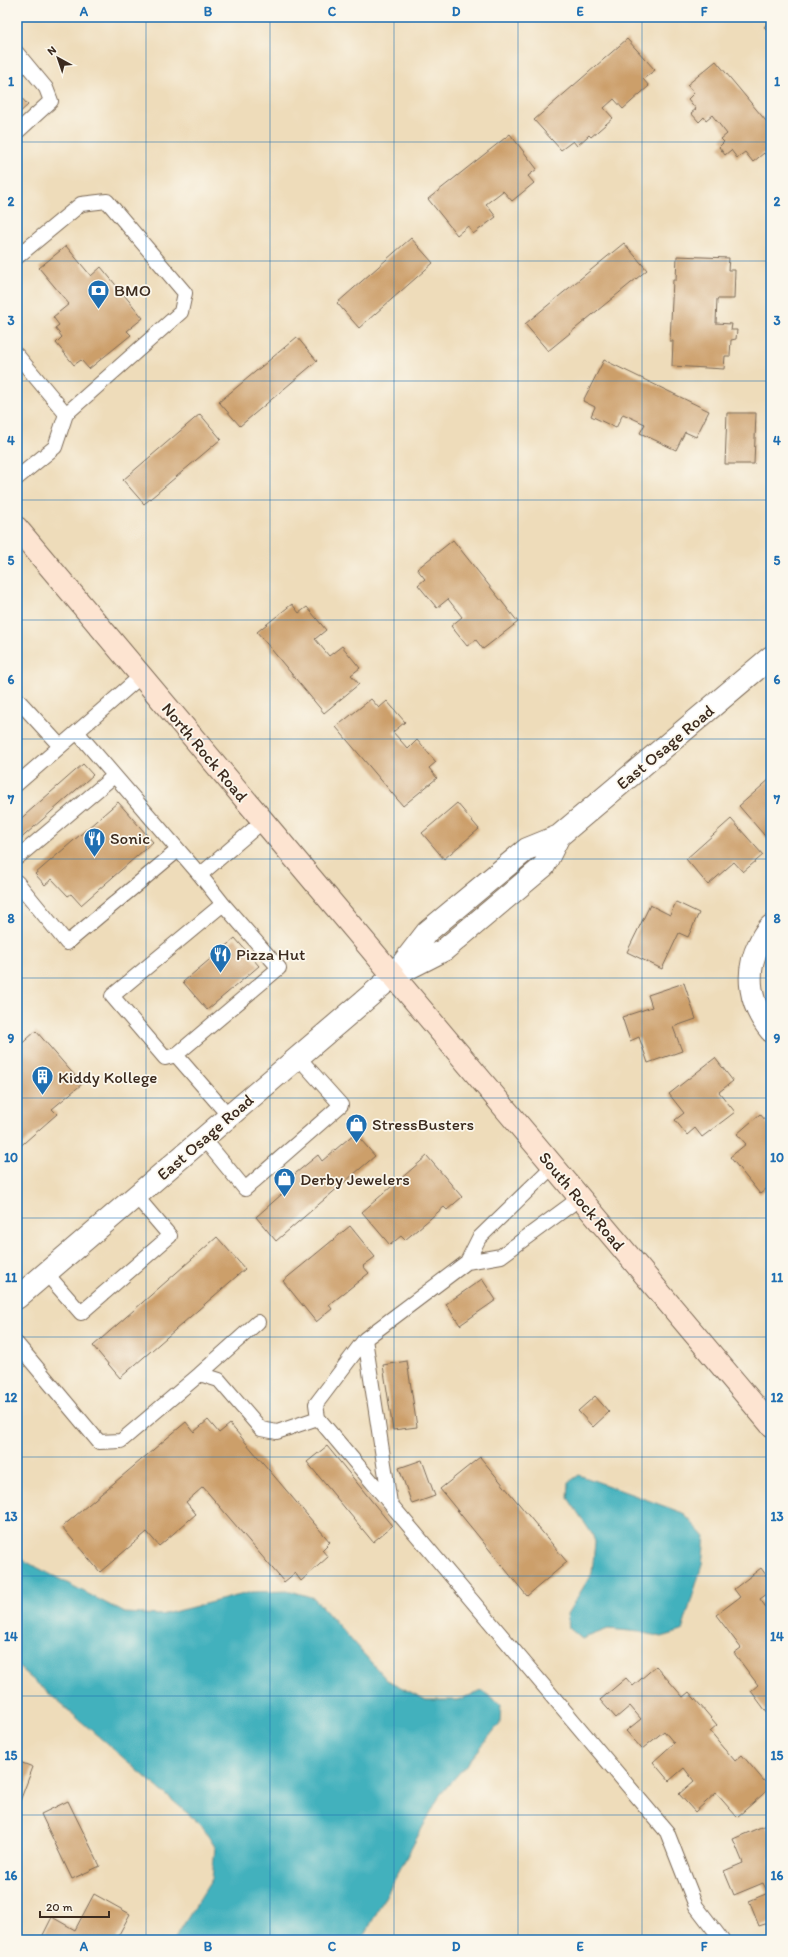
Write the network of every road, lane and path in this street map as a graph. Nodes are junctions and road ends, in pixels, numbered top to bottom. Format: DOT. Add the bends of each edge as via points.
graph roads {
  1 [pos="17,54"];
  2 [pos="17,132"];
  3 [pos="17,257"];
  4 [pos="17,355"];
  5 [pos="66,414"];
  6 [pos="17,478"];
  7 [pos="17,528"];
  8 [pos="771,657"];
  9 [pos="141,676"];
  10 [pos="17,699"];
  11 [pos="76,732"];
  12 [pos="60,746"];
  13 [pos="114,776"];
  14 [pos="17,784"];
  15 [pos="263,821"];
  16 [pos="178,850"];
  17 [pos="17,858"];
  18 [pos="200,875"];
  19 [pos="17,882"];
  20 [pos="223,904"];
  21 [pos="771,926"];
  22 [pos="393,976"];
  23 [pos="771,1031"];
  24 [pos="176,1055"];
  25 [pos="298,1057"];
  26 [pos="229,1116"];
  27 [pos="204,1139"];
  28 [pos="553,1166"];
  29 [pos="136,1196"];
  30 [pos="580,1198"];
  31 [pos="467,1262"];
  32 [pos="46,1273"];
  33 [pos="17,1298"];
  34 [pos="258,1322"];
  35 [pos="365,1339"];
  36 [pos="17,1344"];
  37 [pos="200,1374"];
  38 [pos="318,1418"];
  39 [pos="771,1426"];
  40 [pos="390,1504"];
  41 [pos="722,1940"];
  1 -- 2 [label="lane" via="46,88 51,101"];
  3 -- 5 [label="lane" via="82,204 107,201 185,294 181,312"];
  4 -- 5 [label="lane"];
  5 -- 6 [label="lane" via="55,447"];
  7 -- 9 [label="main road, North Rock Road"];
  8 -- 22 [label="street, East Osage Road" via="559,836 544,866 444,950"];
  9 -- 11 [label="lane"];
  9 -- 15 [label="main road, North Rock Road"];
  10 -- 12 [label="lane"];
  11 -- 12 [label="lane"];
  11 -- 13 [label="lane"];
  12 -- 14 [label="lane"];
  13 -- 16 [label="lane"];
  13 -- 17 [label="lane"];
  15 -- 18 [label="lane"];
  15 -- 22 [label="main road, North Rock Road"];
  16 -- 18 [label="lane"];
  16 -- 19 [label="lane" via="67,943"];
  18 -- 20 [label="lane"];
  20 -- 24 [label="lane" via="279,968"];
  20 -- 24 [label="lane" via="112,996 165,1058"];
  21 -- 23 [label="street" via="762,937 753,956 750,976 755,1006"];
  22 -- 25 [label="street, East Osage Road"];
  22 -- 28 [label="main road, South Rock Road"];
  24 -- 26 [label="lane"];
  25 -- 26 [label="street, East Osage Road"];
  25 -- 27 [label="lane" via="341,1105 246,1188"];
  26 -- 27 [label="street, East Osage Road"];
  27 -- 29 [label="street, East Osage Road"];
  28 -- 30 [label="main road, South Rock Road"];
  28 -- 31 [label="lane" via="479,1238"];
  29 -- 32 [label="street, East Osage Road"];
  29 -- 32 [label="lane" via="170,1236 82,1313"];
  30 -- 31 [label="lane" via="501,1256"];
  30 -- 39 [label="main road, South Rock Road"];
  31 -- 35 [label="lane"];
  32 -- 33 [label="street, East Osage Road"];
  34 -- 37 [label="lane"];
  35 -- 38 [label="lane" via="316,1404"];
  35 -- 40 [label="lane"];
  36 -- 37 [label="lane" via="99,1442 121,1441"];
  37 -- 38 [label="lane" via="219,1380 261,1429 277,1432"];
  38 -- 40 [label="lane"];
  40 -- 41 [label="lane" via="667,1832 696,1906"];
}
